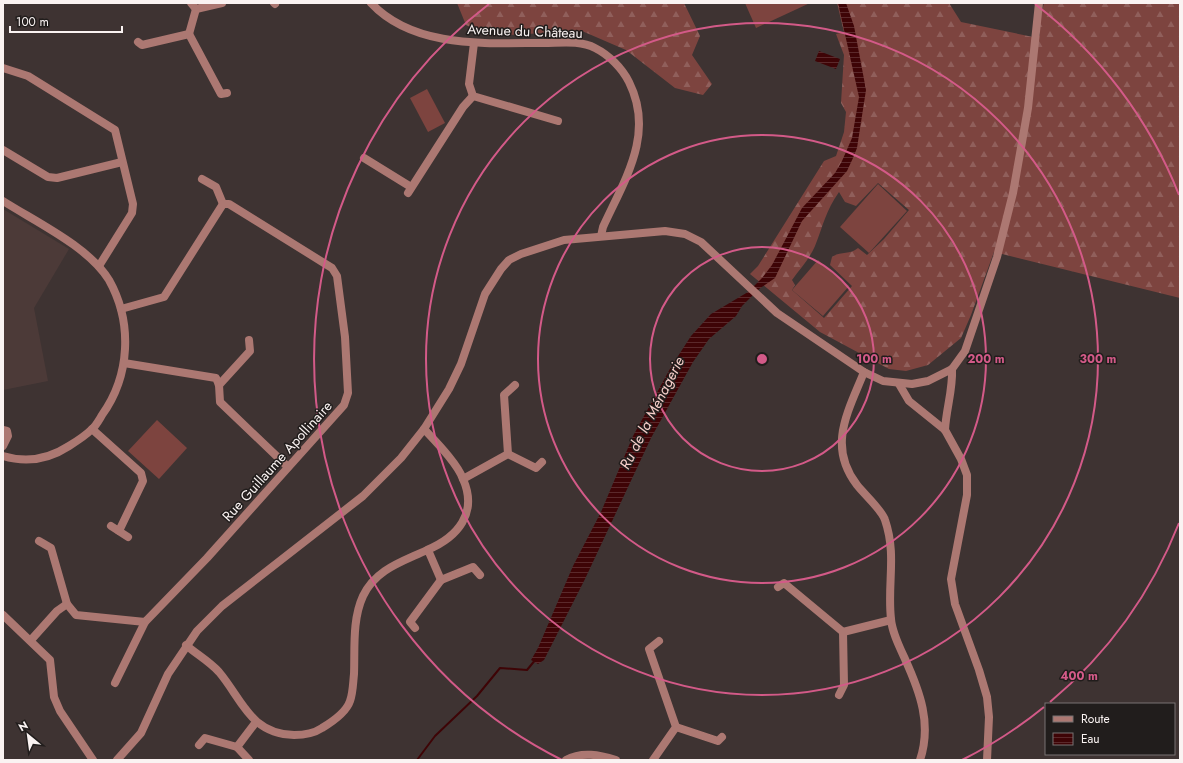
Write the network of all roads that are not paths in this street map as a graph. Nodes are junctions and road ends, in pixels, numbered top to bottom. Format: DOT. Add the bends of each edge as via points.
graph roads {
  1 [pos="222,3"];
  2 [pos="372,3"];
  3 [pos="1039,3"];
  4 [pos="193,6"];
  5 [pos="189,34"];
  6 [pos="138,42"];
  7 [pos="474,43"];
  8 [pos="3,68"];
  9 [pos="227,93"];
  10 [pos="473,96"];
  11 [pos="558,121"];
  12 [pos="3,150"];
  13 [pos="364,158"];
  14 [pos="122,162"];
  15 [pos="202,179"];
  16 [pos="3,201"];
  17 [pos="223,204"];
  18 [pos="601,236"];
  19 [pos="99,266"];
  20 [pos="121,309"];
  21 [pos="249,340"];
  22 [pos="124,363"];
  23 [pos="952,369"];
  24 [pos="864,372"];
  25 [pos="899,384"];
  26 [pos="219,385"];
  27 [pos="515,385"];
  28 [pos="92,429"];
  29 [pos="424,429"];
  30 [pos="3,430"];
  31 [pos="945,430"];
  32 [pos="3,446"];
  33 [pos="508,454"];
  34 [pos="3,456"];
  35 [pos="542,462"];
  36 [pos="288,467"];
  37 [pos="463,479"];
  38 [pos="111,526"];
  39 [pos="119,531"];
  40 [pos="128,537"];
  41 [pos="39,541"];
  42 [pos="428,550"];
  43 [pos="480,575"];
  44 [pos="441,580"];
  45 [pos="778,587"];
  46 [pos="67,604"];
  47 [pos="3,615"];
  48 [pos="891,620"];
  49 [pos="145,622"];
  50 [pos="415,628"];
  51 [pos="843,632"];
  52 [pos="31,640"];
  53 [pos="659,641"];
  54 [pos="186,645"];
  55 [pos="115,683"];
  56 [pos="839,695"];
  57 [pos="256,722"];
  58 [pos="676,727"];
  59 [pos="722,737"];
  60 [pos="199,745"];
  61 [pos="237,747"];
  62 [pos="93,760"];
  63 [pos="118,760"];
  64 [pos="249,760"];
  65 [pos="566,760"];
  66 [pos="616,760"];
  67 [pos="653,760"];
  68 [pos="920,760"];
  69 [pos="987,760"];
  1 -- 4 [label="street"];
  2 -- 7 [label="street, Avenue du Château" via="392,19 414,31"];
  3 -- 23 [label="street" via="1028,108 1013,193 997,257 972,331 965,351"];
  4 -- 5 [label="street"];
  5 -- 6 [label="street" via="142,45"];
  5 -- 9 [label="street" via="221,94"];
  7 -- 10 [label="street" via="469,84"];
  7 -- 18 [label="street, Avenue du Château" via="576,43 594,48 611,59 624,73 634,91 640,131 635,155"];
  8 -- 14 [label="street" via="28,76 115,130"];
  10 -- 11 [label="street"];
  10 -- 13 [label="street" via="462,107 409,190"];
  12 -- 14 [label="street" via="48,177 57,178"];
  14 -- 19 [label="street" via="133,204 132,213"];
  15 -- 17 [label="street" via="216,187"];
  16 -- 19 [label="street" via="76,247"];
  17 -- 20 [label="street" via="164,296"];
  17 -- 36 [label="street, Rue Guillaume Apollinaire" via="229,204 332,268 338,276 348,392 344,405"];
  18 -- 24 [label="street" via="665,231 685,234 701,242 777,313"];
  18 -- 29 [label="street" via="564,240 532,249 509,260 500,269 485,294 461,364"];
  19 -- 20 [label="street"];
  20 -- 22 [label="street" via="125,336"];
  21 -- 26 [label="street" via="250,351"];
  22 -- 26 [label="street" via="216,378"];
  22 -- 28 [label="street" via="117,390"];
  23 -- 25 [label="street" via="928,381"];
  23 -- 31 [label="street" via="953,383 946,410"];
  24 -- 25 [label="street" via="883,381"];
  24 -- 48 [label="street" via="846,418 840,446 844,465 884,518 892,550"];
  25 -- 31 [label="street" via="909,401"];
  26 -- 36 [label="street" via="220,402"];
  27 -- 33 [label="street" via="504,395"];
  28 -- 34 [label="street" via="74,443 53,454 29,460"];
  28 -- 39 [label="street" via="141,473 143,481"];
  29 -- 37 [label="street"];
  29 -- 54 [label="street" via="401,458 364,496 222,606"];
  30 -- 32 [label="street" via="8,436"];
  31 -- 69 [label="street" via="967,475 967,495 951,578 955,604 987,697"];
  33 -- 35 [label="street" via="536,468"];
  33 -- 37 [label="street"];
  36 -- 49 [label="street, Rue Guillaume Apollinaire" via="207,558"];
  37 -- 42 [label="street" via="469,502 466,517 457,531"];
  38 -- 39 [label="street"];
  39 -- 40 [label="street"];
  41 -- 46 [label="street" via="51,548"];
  42 -- 44 [label="street"];
  42 -- 57 [label="street" via="392,565 369,584 358,612 350,702 341,714 314,733 300,735 283,734"];
  43 -- 44 [label="street" via="473,567"];
  44 -- 50 [label="street" via="410,622"];
  45 -- 51 [label="street" via="784,583"];
  46 -- 49 [label="street" via="76,615"];
  46 -- 52 [label="street" via="57,611"];
  47 -- 52 [label="street"];
  48 -- 51 [label="street"];
  48 -- 68 [label="street" via="923,705 925,738"];
  49 -- 55 [label="street, Rue Guillaume Apollinaire"];
  51 -- 56 [label="street" via="844,685"];
  52 -- 62 [label="street" via="50,660 54,697 60,711"];
  53 -- 58 [label="street" via="650,649"];
  54 -- 57 [label="street" via="218,671 243,708"];
  54 -- 63 [label="street" via="168,674 141,733"];
  57 -- 61 [label="street"];
  58 -- 59 [label="street" via="718,741"];
  58 -- 67 [label="street"];
  60 -- 61 [label="street" via="205,738"];
  61 -- 64 [label="street"];
  65 -- 66 [label="street" via="597,754"];
}
